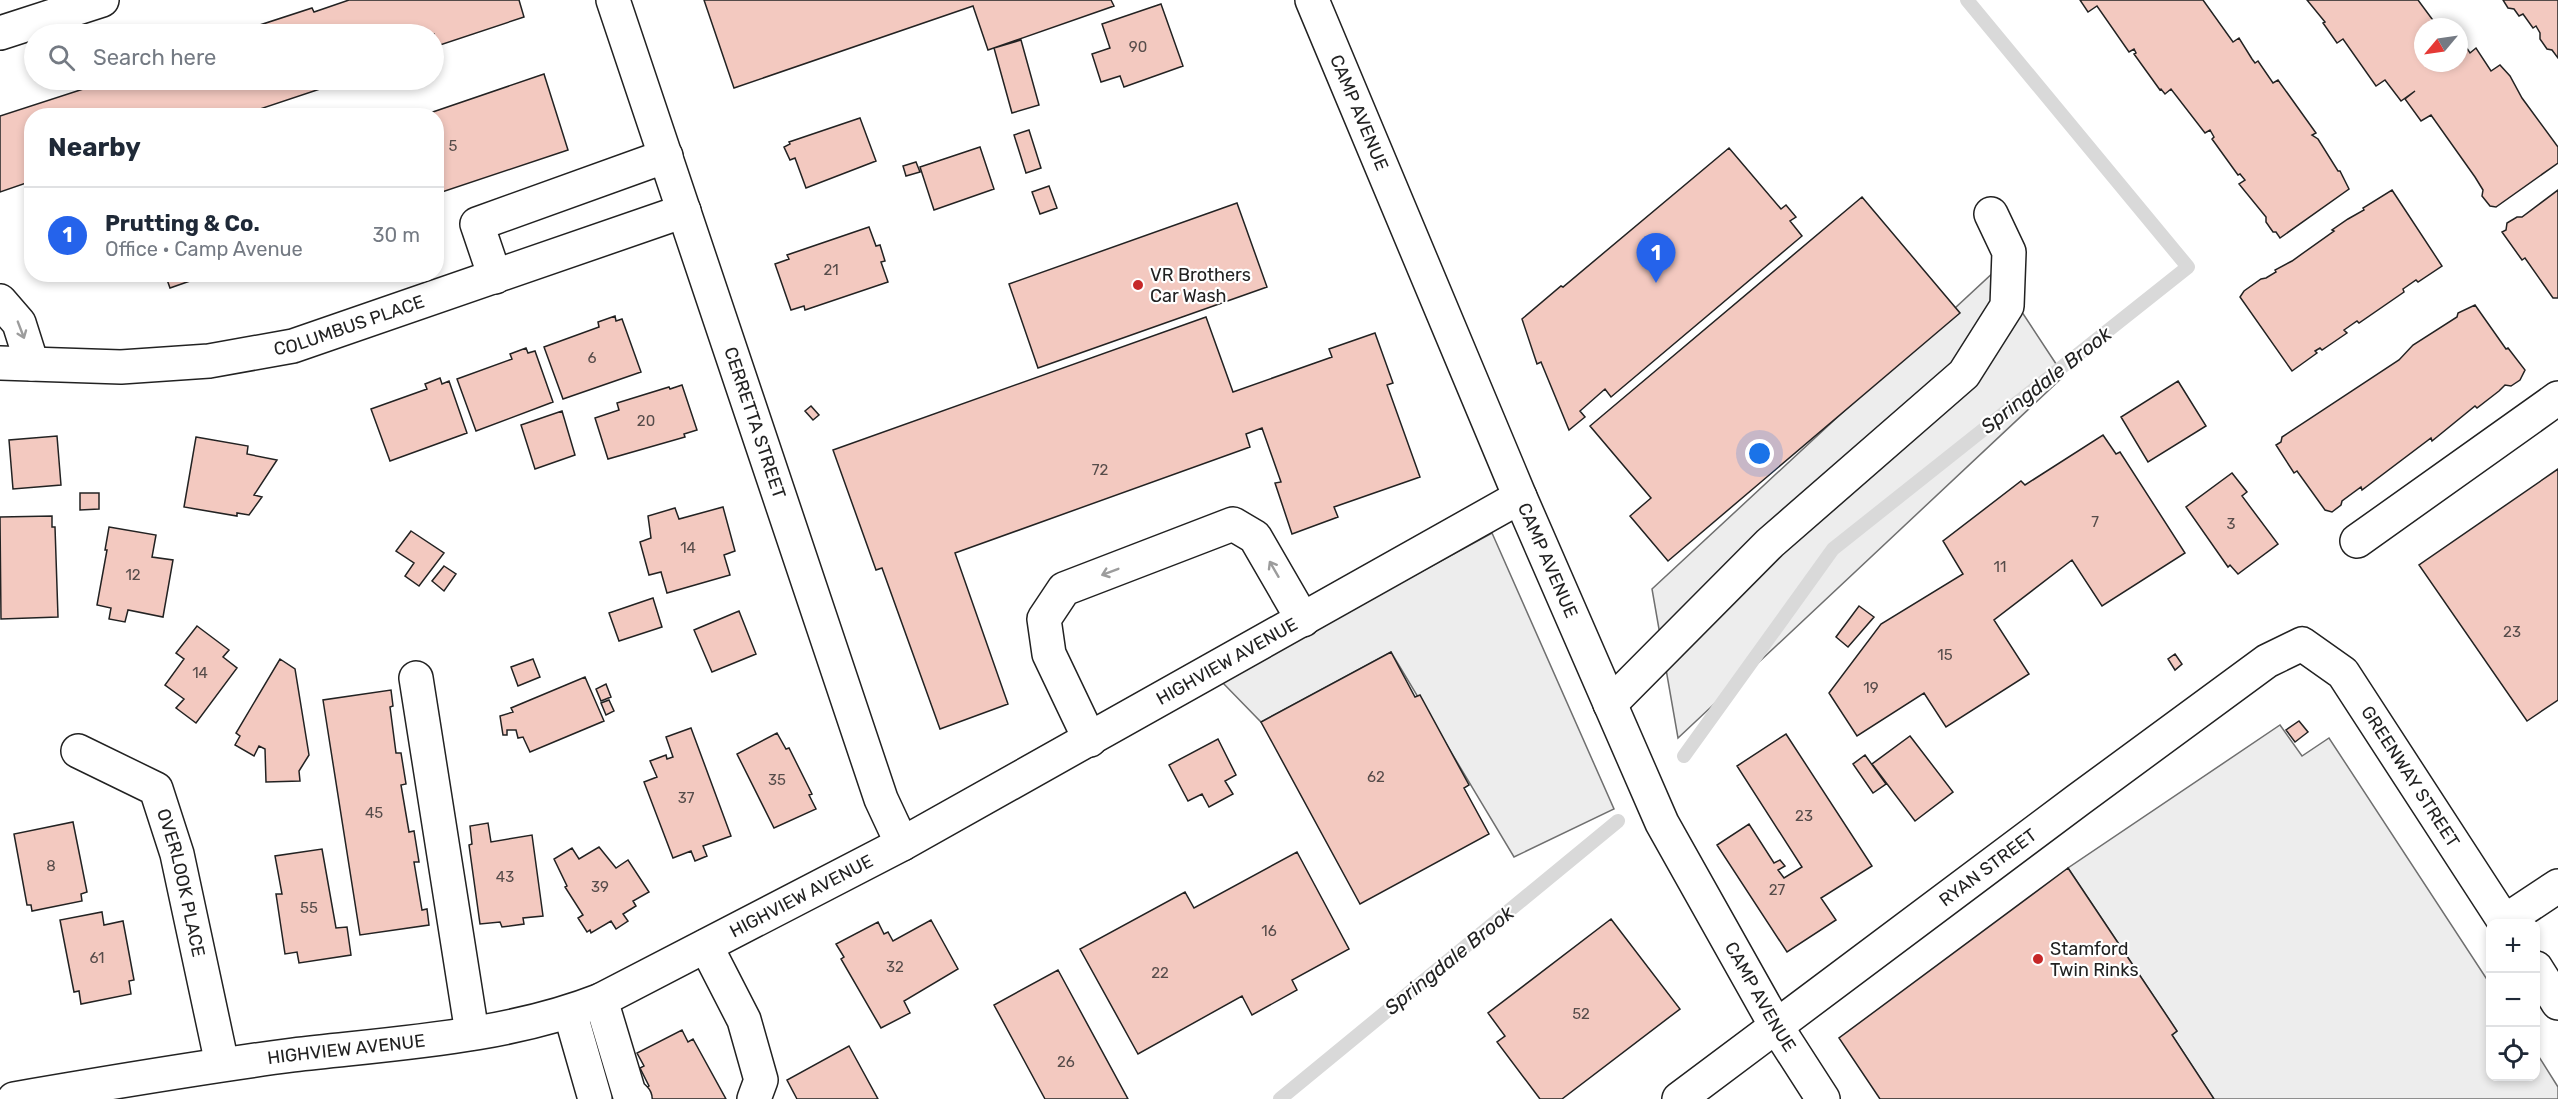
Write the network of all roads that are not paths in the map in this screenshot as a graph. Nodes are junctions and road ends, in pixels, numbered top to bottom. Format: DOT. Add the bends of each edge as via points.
graph roads {
  1 [pos="102,0"];
  2 [pos="614,0"];
  3 [pos="1312,0"];
  4 [pos="28,24"];
  5 [pos="24,25"];
  6 [pos="0,33"];
  7 [pos="666,156"];
  8 [pos="684,211"];
  9 [pos="1991,214"];
  10 [pos="495,277"];
  11 [pos="0,302"];
  12 [pos="0,363"];
  13 [pos="32,364"];
  14 [pos="2558,398"];
  15 [pos="1520,497"];
  16 [pos="2357,542"];
  17 [pos="1303,620"];
  18 [pos="2302,644"];
  19 [pos="416,678"];
  20 [pos="1610,704"];
  21 [pos="1090,740"];
  22 [pos="78,751"];
  23 [pos="902,844"];
  24 [pos="2558,886"];
  25 [pos="2504,919"];
  26 [pos="2510,919"];
  27 [pos="706,946"];
  28 [pos="2538,973"];
  29 [pos="601,1000"];
  30 [pos="2558,1003"];
  31 [pos="570,1012"];
  32 [pos="1776,1026"];
  33 [pos="472,1033"];
  34 [pos="222,1064"];
  35 [pos="14,1099"];
  36 [pos="596,1099"];
  37 [pos="635,1099"];
  38 [pos="754,1099"];
  39 [pos="1679,1099"];
  40 [pos="1823,1099"];
  1 -- 4 [label="street"];
  2 -- 7 [label="street, CERRETTA STREET"];
  3 -- 15 [label="street, CAMP AVENUE"];
  5 -- 6 [label="street"];
  7 -- 8 [label="street, CERRETTA STREET"];
  7 -- 10 [label="street" via="477,224"];
  8 -- 10 [label="street, COLUMBUS PLACE"];
  8 -- 23 [label="street, CERRETTA STREET" via="880,799"];
  9 -- 20 [label="street" via="2009,252 2007,306 1964,374 1770,543"];
  10 -- 13 [label="street, COLUMBUS PLACE" via="293,346 209,361 121,367"];
  11 -- 13 [label="street, one-way" via="19,322"];
  12 -- 13 [label="street, COLUMBUS PLACE"];
  14 -- 16 [label="street"];
  15 -- 17 [label="street, HIGHVIEW AVENUE"];
  15 -- 20 [label="street, CAMP AVENUE"];
  17 -- 21 [label="street, HIGHVIEW AVENUE"];
  17 -- 21 [label="street, one-way" via="1255,537 1233,524 1064,589 1044,619 1049,654"];
  18 -- 25 [label="street, GREENWAY STREET" via="2343,673"];
  18 -- 32 [label="street, RYAN STREET" via="2258,668"];
  19 -- 33 [label="street"];
  20 -- 32 [label="street, CAMP AVENUE" via="1662,823"];
  21 -- 23 [label="street, HIGHVIEW AVENUE"];
  22 -- 34 [label="street, OVERLOOK PLACE" via="156,789 177,854"];
  23 -- 27 [label="street, HIGHVIEW AVENUE"];
  24 -- 26 [label="street"];
  27 -- 29 [label="street, HIGHVIEW AVENUE"];
  27 -- 38 [label="street" via="744,1020 761,1080"];
  28 -- 30 [label="street"];
  29 -- 31 [label="street, HIGHVIEW AVENUE"];
  29 -- 37 [label="street" via="629,1093"];
  31 -- 33 [label="street, HIGHVIEW AVENUE"];
  31 -- 36 [label="street"];
  32 -- 39 [label="street, RYAN STREET"];
  32 -- 40 [label="street, CAMP AVENUE"];
  33 -- 34 [label="street, HIGHVIEW AVENUE"];
  34 -- 35 [label="street, HIGHVIEW AVENUE"];
}
